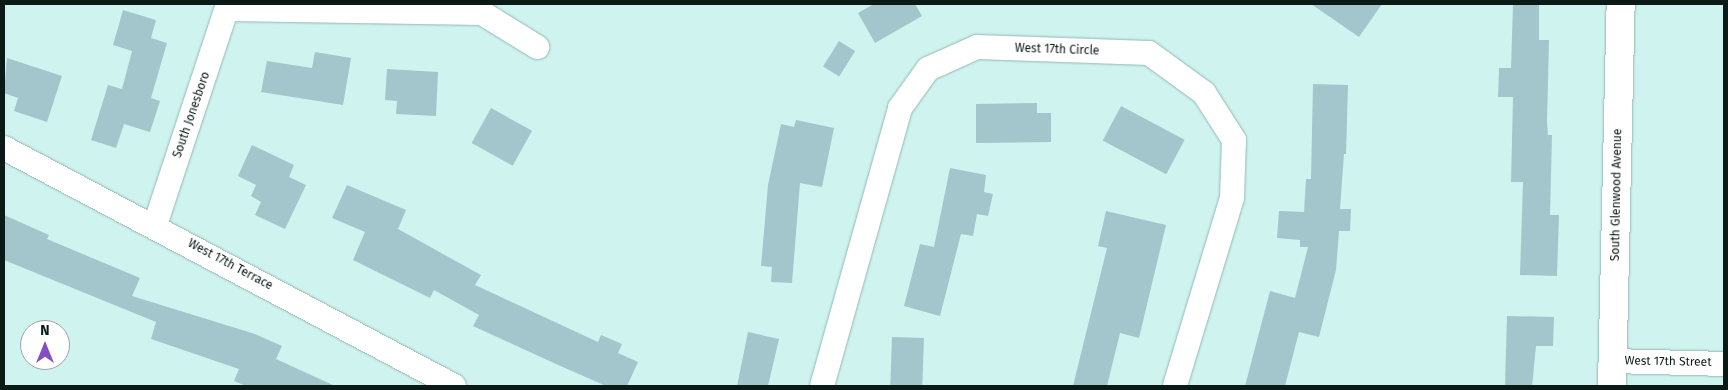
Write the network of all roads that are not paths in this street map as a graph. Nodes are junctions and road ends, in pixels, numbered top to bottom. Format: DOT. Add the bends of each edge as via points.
graph roads {
  1 [pos="1621,4"];
  2 [pos="228,6"];
  3 [pos="537,47"];
  4 [pos="4,148"];
  5 [pos="155,225"];
  6 [pos="1724,364"];
  7 [pos="1612,374"];
  8 [pos="454,386"];
  9 [pos="822,386"];
  10 [pos="1175,386"];
  1 -- 7 [label="street, South Glenwood Avenue"];
  2 -- 3 [label="street" via="482,13"];
  2 -- 5 [label="street, South Jonesboro"];
  4 -- 5 [label="street, West 17th Terrace"];
  5 -- 8 [label="street, West 17th Terrace"];
  6 -- 7 [label="street, West 17th Street"];
  9 -- 10 [label="street, West 17th Circle" via="900,108 928,69 977,47 1149,53 1204,93 1234,140 1232,198"];
}
